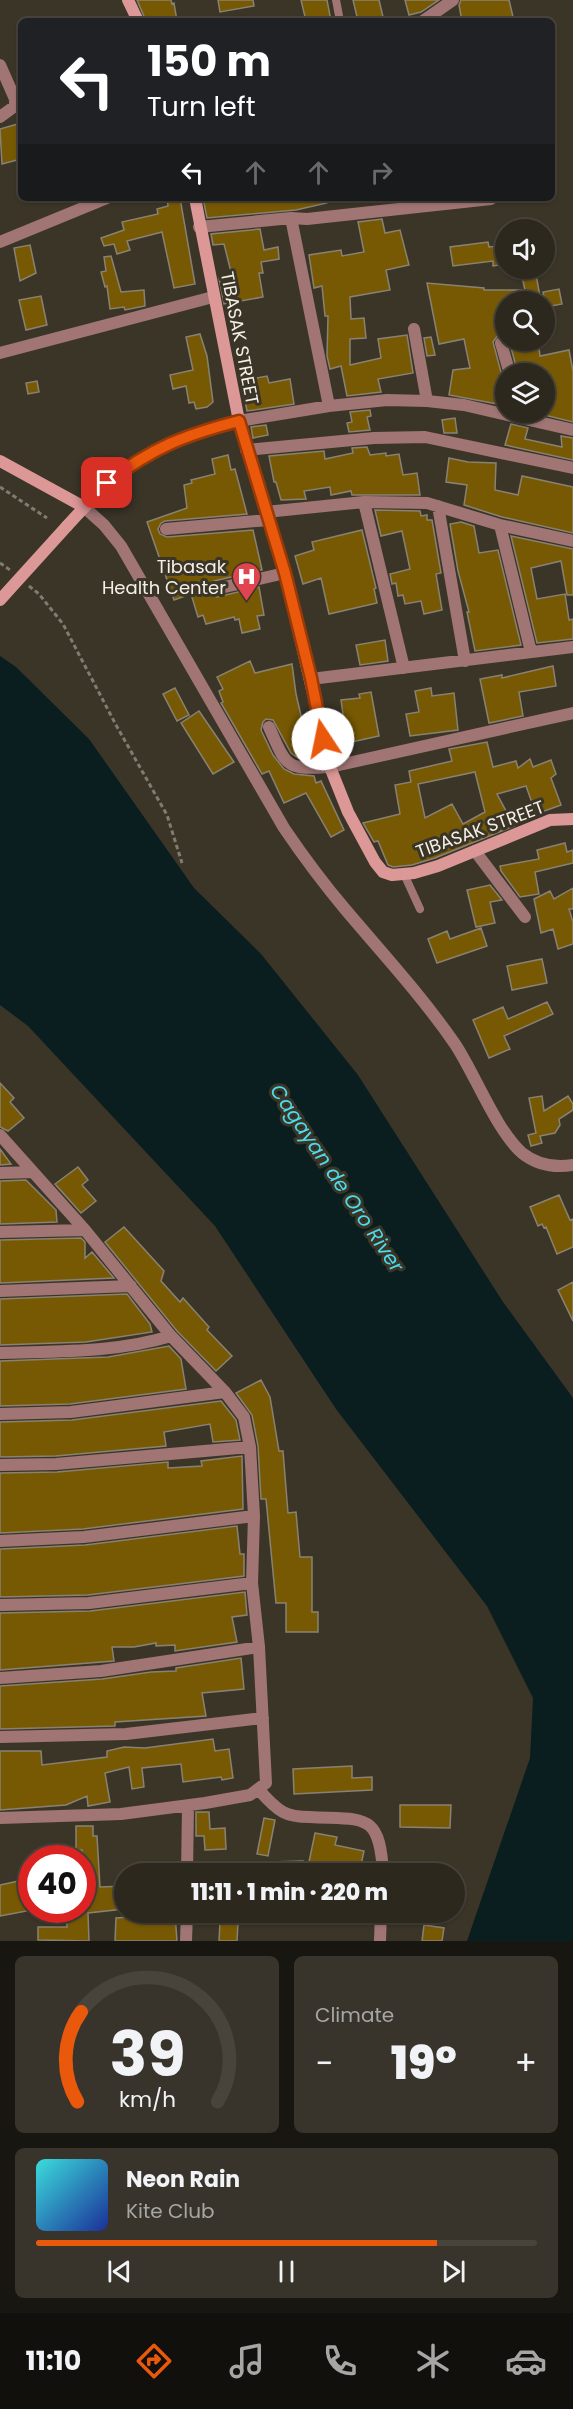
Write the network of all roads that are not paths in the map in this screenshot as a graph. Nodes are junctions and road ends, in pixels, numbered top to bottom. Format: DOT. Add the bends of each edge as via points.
graph roads {
  1 [pos="128,0"];
  2 [pos="336,0"];
  3 [pos="453,0"];
  4 [pos="137,18"];
  5 [pos="339,18"];
  6 [pos="427,18"];
  7 [pos="0,65"];
  8 [pos="0,117"];
  9 [pos="100,201"];
  10 [pos="195,201"];
  11 [pos="472,201"];
  12 [pos="291,218"];
  13 [pos="199,227"];
  14 [pos="0,242"];
  15 [pos="213,297"];
  16 [pos="414,329"];
  17 [pos="0,353"];
  18 [pos="427,401"];
  19 [pos="329,406"];
  20 [pos="495,411"];
  21 [pos="239,421"];
  22 [pos="546,423"];
  23 [pos="573,430"];
  24 [pos="246,450"];
  25 [pos="0,461"];
  26 [pos="573,468"];
  27 [pos="364,502"];
  28 [pos="438,506"];
  29 [pos="84,507"];
  30 [pos="267,516"];
  31 [pos="500,525"];
  32 [pos="166,529"];
  33 [pos="573,541"];
  34 [pos="285,573"];
  35 [pos="216,589"];
  36 [pos="0,600"];
  37 [pos="573,647"];
  38 [pos="531,652"];
  39 [pos="465,661"];
  40 [pos="404,668"];
  41 [pos="311,678"];
  42 [pos="573,712"];
  43 [pos="269,727"];
  44 [pos="330,767"];
  45 [pos="573,819"];
  46 [pos="475,851"];
  47 [pos="405,874"];
  48 [pos="420,909"];
  49 [pos="525,917"];
  50 [pos="0,1135"];
  51 [pos="573,1165"];
  52 [pos="33,1172"];
  53 [pos="0,1173"];
  54 [pos="85,1230"];
  55 [pos="0,1233"];
  56 [pos="131,1286"];
  57 [pos="0,1291"];
  58 [pos="171,1336"];
  59 [pos="0,1353"];
  60 [pos="225,1392"];
  61 [pos="0,1414"];
  62 [pos="250,1447"];
  63 [pos="0,1466"];
  64 [pos="254,1516"];
  65 [pos="0,1540"];
  66 [pos="252,1582"];
  67 [pos="0,1605"];
  68 [pos="259,1647"];
  69 [pos="0,1678"];
  70 [pos="263,1718"];
  71 [pos="0,1737"];
  72 [pos="259,1790"];
  73 [pos="188,1806"];
  74 [pos="0,1818"];
  75 [pos="187,1863"];
  76 [pos="382,1863"];
  77 [pos="187,1923"];
  78 [pos="381,1923"];
  79 [pos="186,1941"];
  80 [pos="380,1941"];
  1 -- 4 [label="street"];
  2 -- 5 [label="lane"];
  3 -- 6 [label="street"];
  7 -- 8 [label="street" via="15,106"];
  9 -- 14 [label="street"];
  10 -- 13 [label="street, TIBASAK STREET"];
  11 -- 12 [label="street"];
  12 -- 13 [label="street"];
  12 -- 19 [label="street"];
  13 -- 15 [label="street, TIBASAK STREET"];
  15 -- 17 [label="street"];
  15 -- 21 [label="street, TIBASAK STREET"];
  16 -- 18 [label="street"];
  18 -- 19 [label="street" via="387,400"];
  18 -- 20 [label="street"];
  19 -- 21 [label="street"];
  21 -- 24 [label="street, TIBASAK STREET"];
  21 -- 29 [label="street" via="190,435 147,454 107,483"];
  22 -- 23 [label="street"];
  24 -- 26 [label="street" via="425,437"];
  24 -- 30 [label="street, TIBASAK STREET"];
  25 -- 29 [label="street"];
  27 -- 28 [label="street"];
  27 -- 30 [label="street"];
  27 -- 40 [label="street"];
  28 -- 31 [label="street"];
  28 -- 39 [label="street"];
  29 -- 36 [label="street, bridge"];
  29 -- 51 [label="street" via="121,546 284,828 311,868 454,1043 506,1134 521,1152 537,1162 553,1167"];
  30 -- 32 [label="street"];
  30 -- 34 [label="street, TIBASAK STREET"];
  31 -- 33 [label="street"];
  31 -- 38 [label="street"];
  34 -- 35 [label="street"];
  34 -- 41 [label="street, TIBASAK STREET"];
  37 -- 38 [label="street"];
  38 -- 39 [label="street"];
  39 -- 40 [label="street"];
  40 -- 41 [label="street"];
  41 -- 44 [label="street, TIBASAK STREET"];
  42 -- 44 [label="street"];
  43 -- 44 [label="street" via="291,766"];
  44 -- 47 [label="street, TIBASAK STREET" via="375,862 383,872"];
  45 -- 46 [label="street, TIBASAK STREET" via="550,820"];
  46 -- 47 [label="street, TIBASAK STREET"];
  46 -- 49 [label="street"];
  47 -- 48 [label="lane"];
  50 -- 52 [label="street"];
  52 -- 53 [label="street"];
  52 -- 54 [label="street"];
  54 -- 55 [label="street"];
  54 -- 56 [label="street"];
  56 -- 57 [label="street"];
  56 -- 58 [label="street"];
  58 -- 59 [label="street" via="81,1352"];
  58 -- 60 [label="street"];
  60 -- 61 [label="street" via="71,1412"];
  60 -- 62 [label="street" via="244,1417"];
  62 -- 63 [label="street"];
  62 -- 64 [label="street"];
  64 -- 65 [label="street" via="84,1538"];
  64 -- 66 [label="street"];
  66 -- 67 [label="street" via="89,1602"];
  66 -- 68 [label="street"];
  68 -- 69 [label="street" via="101,1671"];
  68 -- 70 [label="street"];
  70 -- 71 [label="street" via="126,1734"];
  70 -- 72 [label="street" via="266,1783"];
  72 -- 73 [label="street"];
  72 -- 76 [label="street" via="284,1813 358,1820 369,1825 376,1831"];
  73 -- 74 [label="street" via="121,1814"];
  73 -- 75 [label="street"];
  77 -- 79 [label="street"];
  78 -- 80 [label="street"];
}
